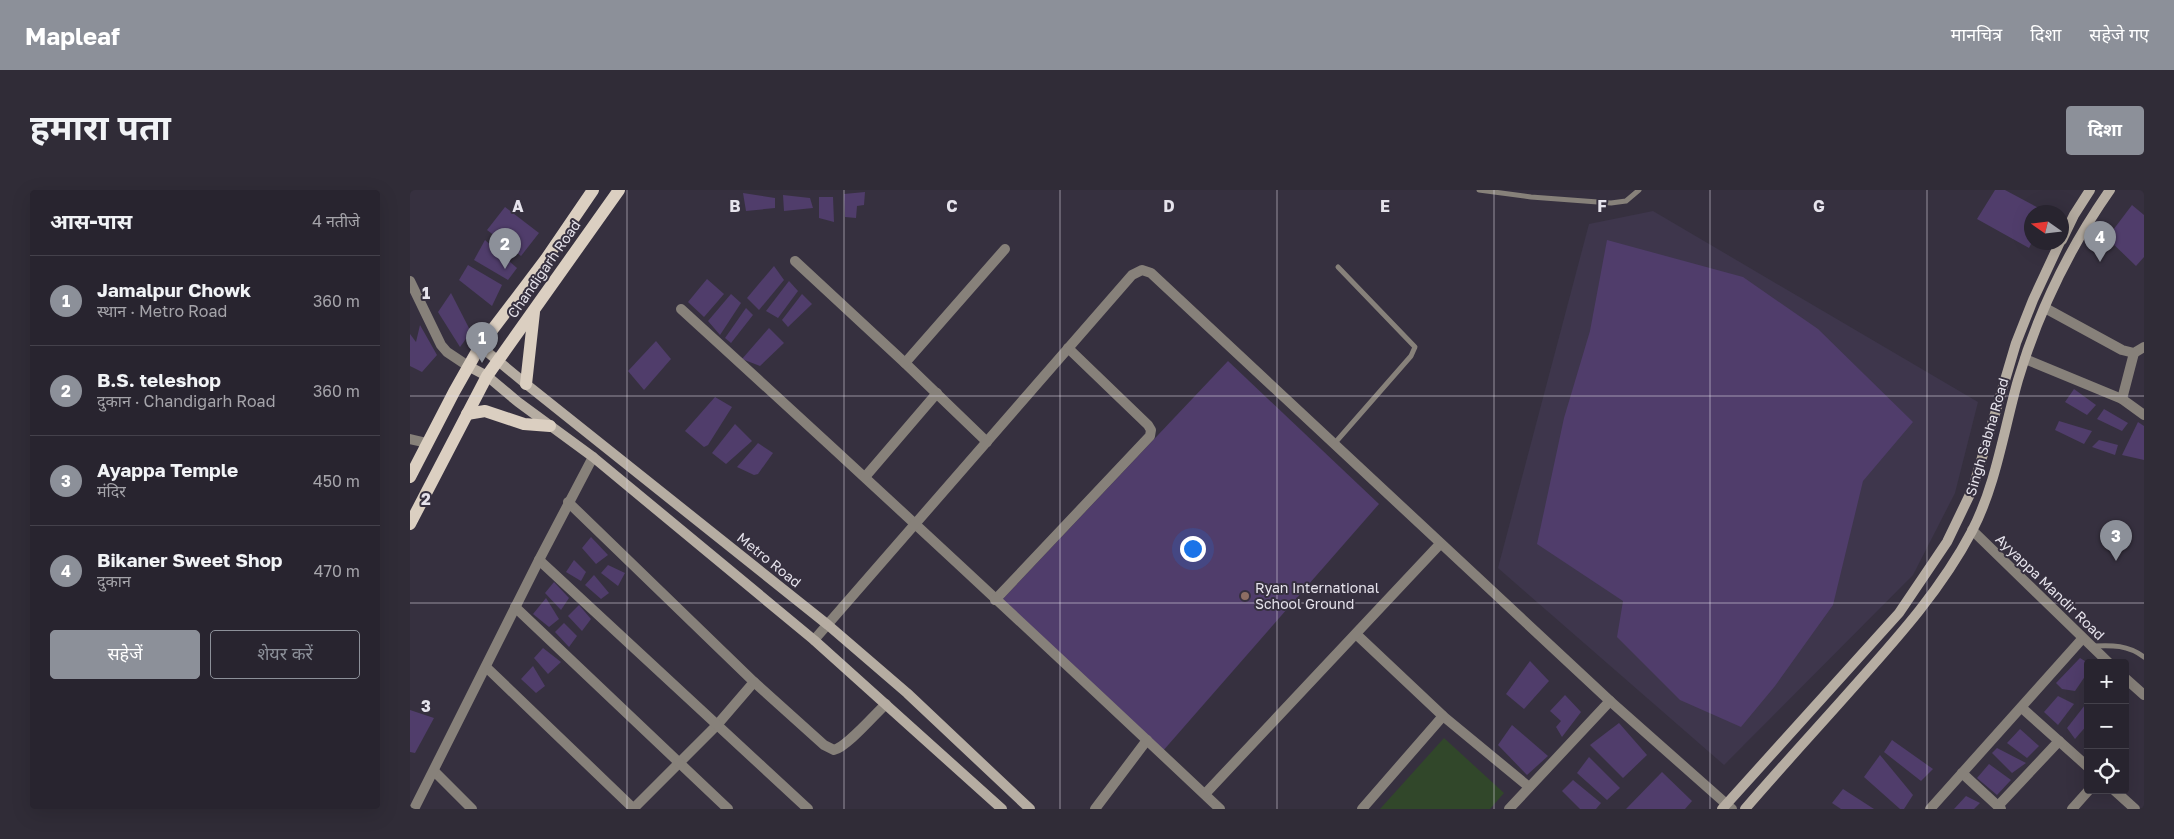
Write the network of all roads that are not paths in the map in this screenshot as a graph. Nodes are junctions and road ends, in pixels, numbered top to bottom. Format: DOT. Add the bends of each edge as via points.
graph roads {
  1 [pos="593,190"];
  2 [pos="619,190"];
  3 [pos="1479,190"];
  4 [pos="1639,190"];
  5 [pos="2090,190"];
  6 [pos="2110,190"];
  7 [pos="2069,225"];
  8 [pos="1004,249"];
  9 [pos="2057,250"];
  10 [pos="794,261"];
  11 [pos="1338,267"];
  12 [pos="410,281"];
  13 [pos="417,293"];
  14 [pos="2032,301"];
  15 [pos="410,304"];
  16 [pos="2045,308"];
  17 [pos="681,309"];
  18 [pos="534,310"];
  19 [pos="480,346"];
  20 [pos="2144,347"];
  21 [pos="1068,348"];
  22 [pos="2134,352"];
  23 [pos="2025,359"];
  24 [pos="497,360"];
  25 [pos="905,363"];
  26 [pos="468,366"];
  27 [pos="487,376"];
  28 [pos="526,384"];
  29 [pos="937,393"];
  30 [pos="2122,399"];
  31 [pos="467,414"];
  32 [pos="2144,415"];
  33 [pos="550,426"];
  34 [pos="410,439"];
  35 [pos="988,442"];
  36 [pos="427,443"];
  37 [pos="1334,444"];
  38 [pos="593,457"];
  39 [pos="410,477"];
  40 [pos="865,477"];
  41 [pos="568,502"];
  42 [pos="410,524"];
  43 [pos="917,524"];
  44 [pos="1972,530"];
  45 [pos="1440,544"];
  46 [pos="539,560"];
  47 [pos="995,600"];
  48 [pos="515,607"];
  49 [pos="828,625"];
  50 [pos="1356,634"];
  51 [pos="2082,639"];
  52 [pos="814,640"];
  53 [pos="2091,646"];
  54 [pos="2144,657"];
  55 [pos="2105,659"];
  56 [pos="486,667"];
  57 [pos="2129,681"];
  58 [pos="754,682"];
  59 [pos="2144,694"];
  60 [pos="1610,701"];
  61 [pos="886,704"];
  62 [pos="2022,708"];
  63 [pos="1443,716"];
  64 [pos="717,726"];
  65 [pos="1147,740"];
  66 [pos="2059,741"];
  67 [pos="680,762"];
  68 [pos="2084,763"];
  69 [pos="434,771"];
  70 [pos="1962,773"];
  71 [pos="1529,787"];
  72 [pos="1205,794"];
  73 [pos="2085,794"];
  74 [pos="2118,794"];
  75 [pos="1727,807"];
  76 [pos="2129,807"];
  77 [pos="1999,808"];
  78 [pos="414,809"];
  79 [pos="472,809"];
  80 [pos="634,809"];
  81 [pos="728,809"];
  82 [pos="808,809"];
  83 [pos="1002,809"];
  84 [pos="1030,809"];
  85 [pos="1095,809"];
  86 [pos="1220,809"];
  87 [pos="1362,809"];
  88 [pos="1509,809"];
  89 [pos="1745,809"];
  90 [pos="1930,809"];
  91 [pos="2072,809"];
  1 -- 19 [label="main road, Chandigarh Road"];
  2 -- 18 [label="main road, Chandigarh Road"];
  3 -- 4 [label="lane" via="1612,203 1626,201"];
  5 -- 7 [label="street, Singh Sabha Road"];
  6 -- 16 [label="street, Singh Sabha Road" via="2085,228"];
  8 -- 25 [label="street"];
  9 -- 14 [label="street, Singh Sabha Road"];
  10 -- 25 [label="street"];
  11 -- 37 [label="lane" via="1415,347 1411,356"];
  12 -- 13 [label="street"];
  13 -- 15 [label="street"];
  13 -- 26 [label="street" via="441,345"];
  14 -- 16 [label="street"];
  14 -- 75 [label="street, Singh Sabha Road" via="2007,369 1973,488 1947,542 1899,613"];
  16 -- 22 [label="street" via="2122,350"];
  16 -- 23 [label="street, Singh Sabha Road"];
  17 -- 40 [label="street"];
  18 -- 24 [label="main road, Chandigarh Road"];
  18 -- 28 [label="main road"];
  19 -- 24 [label="street, Metro Road"];
  19 -- 26 [label="main road, Chandigarh Road"];
  20 -- 22 [label="street"];
  21 -- 35 [label="street"];
  21 -- 37 [label="street" via="1132,275 1146,271"];
  21 -- 47 [label="street" via="1148,425 1150,436"];
  22 -- 30 [label="street"];
  23 -- 30 [label="street"];
  23 -- 44 [label="street, Singh Sabha Road" via="2006,433"];
  24 -- 27 [label="main road, Chandigarh Road"];
  24 -- 28 [label="street, Metro Road"];
  25 -- 29 [label="street"];
  26 -- 27 [label="street"];
  26 -- 36 [label="main road, Chandigarh Road"];
  27 -- 31 [label="main road, Chandigarh Road"];
  27 -- 33 [label="street"];
  28 -- 49 [label="street, Metro Road"];
  29 -- 35 [label="street"];
  29 -- 40 [label="street"];
  30 -- 32 [label="street"];
  31 -- 33 [label="main road" via="485,411 524,424"];
  31 -- 42 [label="main road, Chandigarh Road"];
  33 -- 38 [label="street"];
  34 -- 36 [label="street"];
  35 -- 43 [label="street"];
  36 -- 39 [label="main road, Chandigarh Road"];
  37 -- 45 [label="street"];
  38 -- 41 [label="street"];
  38 -- 52 [label="street"];
  40 -- 43 [label="street"];
  41 -- 46 [label="street"];
  41 -- 58 [label="street"];
  43 -- 47 [label="street"];
  43 -- 49 [label="street"];
  44 -- 51 [label="street, Ayyappa Mandir Road"];
  44 -- 89 [label="street, Singh Sabha Road" via="1941,582 1910,624"];
  45 -- 50 [label="street"];
  45 -- 60 [label="street"];
  46 -- 48 [label="street"];
  46 -- 64 [label="street"];
  47 -- 65 [label="street"];
  48 -- 56 [label="street"];
  48 -- 67 [label="street"];
  49 -- 52 [label="street"];
  49 -- 84 [label="street, Metro Road" via="907,693"];
  50 -- 63 [label="street"];
  50 -- 72 [label="street"];
  51 -- 53 [label="street, Ayyappa Mandir Road"];
  51 -- 62 [label="street"];
  52 -- 61 [label="street"];
  53 -- 54 [label="lane" via="2120,646"];
  53 -- 55 [label="street, Ayyappa Mandir Road"];
  56 -- 69 [label="street"];
  56 -- 80 [label="street"];
  57 -- 59 [label="street"];
  58 -- 61 [label="street" via="824,745 834,750 839,749"];
  58 -- 64 [label="street"];
  60 -- 71 [label="street"];
  60 -- 75 [label="street"];
  61 -- 83 [label="street"];
  62 -- 66 [label="street"];
  62 -- 70 [label="street"];
  63 -- 71 [label="street"];
  63 -- 87 [label="street"];
  64 -- 67 [label="street"];
  64 -- 82 [label="street"];
  65 -- 72 [label="street"];
  65 -- 85 [label="street"];
  66 -- 68 [label="street"];
  66 -- 77 [label="street"];
  67 -- 80 [label="street"];
  67 -- 81 [label="street"];
  69 -- 78 [label="street"];
  69 -- 79 [label="street"];
  70 -- 77 [label="street"];
  70 -- 90 [label="street"];
  71 -- 88 [label="street"];
  72 -- 86 [label="street"];
  73 -- 91 [label="street"];
  74 -- 76 [label="street"];
}
